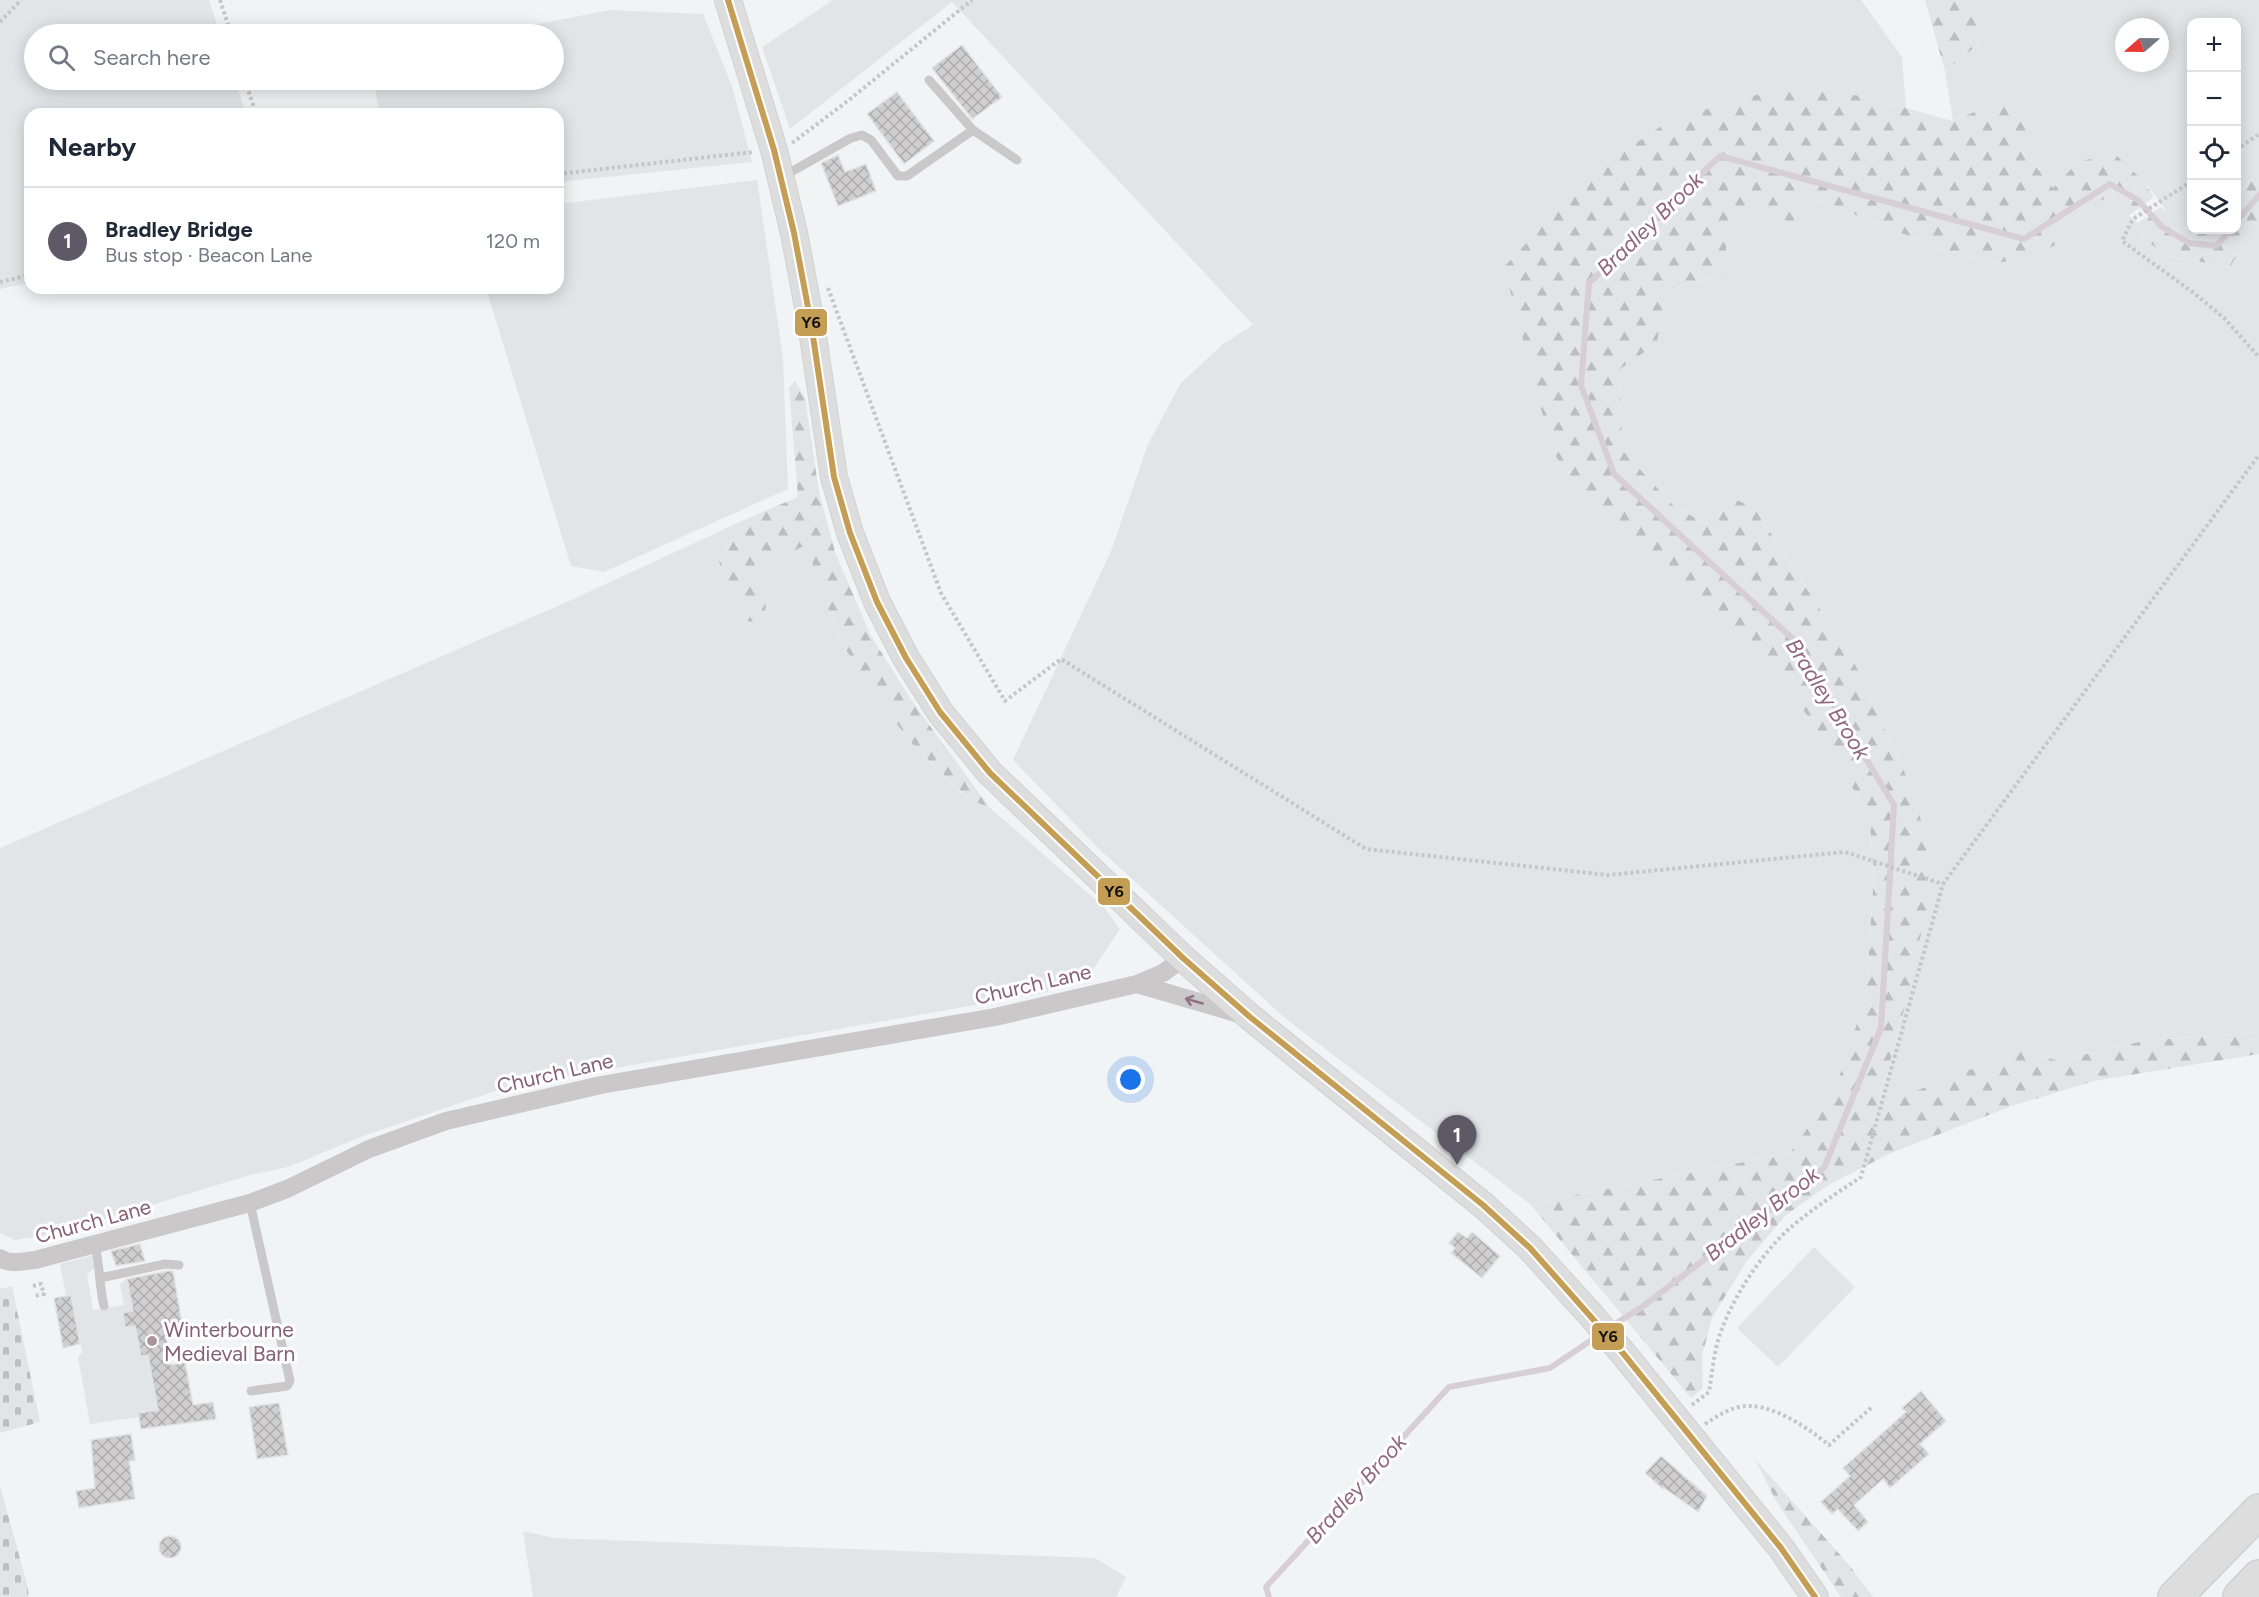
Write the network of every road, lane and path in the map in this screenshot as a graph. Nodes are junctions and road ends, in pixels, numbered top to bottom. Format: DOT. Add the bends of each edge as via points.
graph roads {
  1 [pos="21,0"];
  2 [pos="220,0"];
  3 [pos="728,0"];
  4 [pos="972,0"];
  5 [pos="0,22"];
  6 [pos="228,24"];
  7 [pos="929,80"];
  8 [pos="248,90"];
  9 [pos="254,108"];
  10 [pos="972,130"];
  11 [pos="2259,134"];
  12 [pos="2241,147"];
  13 [pos="774,150"];
  14 [pos="1017,160"];
  15 [pos="564,173"];
  16 [pos="780,178"];
  17 [pos="2187,184"];
  18 [pos="24,276"];
  19 [pos="825,279"];
  20 [pos="0,282"];
  21 [pos="2259,357"];
  22 [pos="2259,455"];
  23 [pos="1942,884"];
  24 [pos="1183,958"];
  25 [pos="1137,984"];
  26 [pos="1250,1017"];
  27 [pos="250,1203"];
  28 [pos="95,1245"];
  29 [pos="0,1258"];
  30 [pos="179,1265"];
  31 [pos="100,1278"];
  32 [pos="33,1286"];
  33 [pos="35,1296"];
  34 [pos="104,1306"];
  35 [pos="250,1390"];
  36 [pos="1873,1406"];
  37 [pos="1688,1409"];
  38 [pos="1724,1412"];
  39 [pos="2259,1489"];
  40 [pos="2259,1511"];
  41 [pos="2259,1577"];
  42 [pos="2184,1587"];
  43 [pos="1815,1597"];
  44 [pos="2240,1597"];
  1 -- 5 [label="path"];
  2 -- 6 [label="path"];
  3 -- 13 [label="main road"];
  4 -- 13 [label="path" via="797,141"];
  7 -- 10 [label="lane"];
  8 -- 9 [label="path"];
  10 -- 14 [label="lane"];
  10 -- 16 [label="lane" via="907,176 898,176 871,140 862,135"];
  11 -- 12 [label="path"];
  13 -- 15 [label="path"];
  13 -- 16 [label="main road"];
  16 -- 24 [label="main road" via="812,323 834,477 850,533 906,658 940,712 990,773"];
  17 -- 21 [label="path" via="2133,219 2122,240 2224,318"];
  18 -- 20 [label="path"];
  19 -- 23 [label="path" via="941,593 1005,701 1061,659 1366,849 1608,875 1845,852"];
  22 -- 23 [label="path"];
  23 -- 37 [label="path" via="1861,1177 1789,1229 1760,1263 1727,1316 1709,1392"];
  24 -- 25 [label="street, Church Lane" via="1163,973"];
  24 -- 26 [label="main road"];
  26 -- 25 [label="street, Church Lane, one-way"];
  25 -- 27 [label="street, Church Lane" via="995,1017 601,1085 446,1121 369,1149"];
  26 -- 43 [label="main road" via="1483,1205 1530,1248 1622,1352 1781,1548"];
  27 -- 28 [label="street, Church Lane"];
  27 -- 35 [label="lane" via="290,1381 287,1386"];
  28 -- 29 [label="street, Church Lane" via="35,1260 15,1262"];
  28 -- 31 [label="lane"];
  30 -- 31 [label="lane" via="165,1264"];
  31 -- 34 [label="lane"];
  32 -- 33 [label="path" via="41,1284 44,1294"];
  36 -- 38 [label="path" via="1829,1445 1804,1425 1765,1409 1747,1406"];
  39 -- 42 [label="highway"];
  40 -- 42 [label="highway"];
  41 -- 44 [label="highway"];
}
